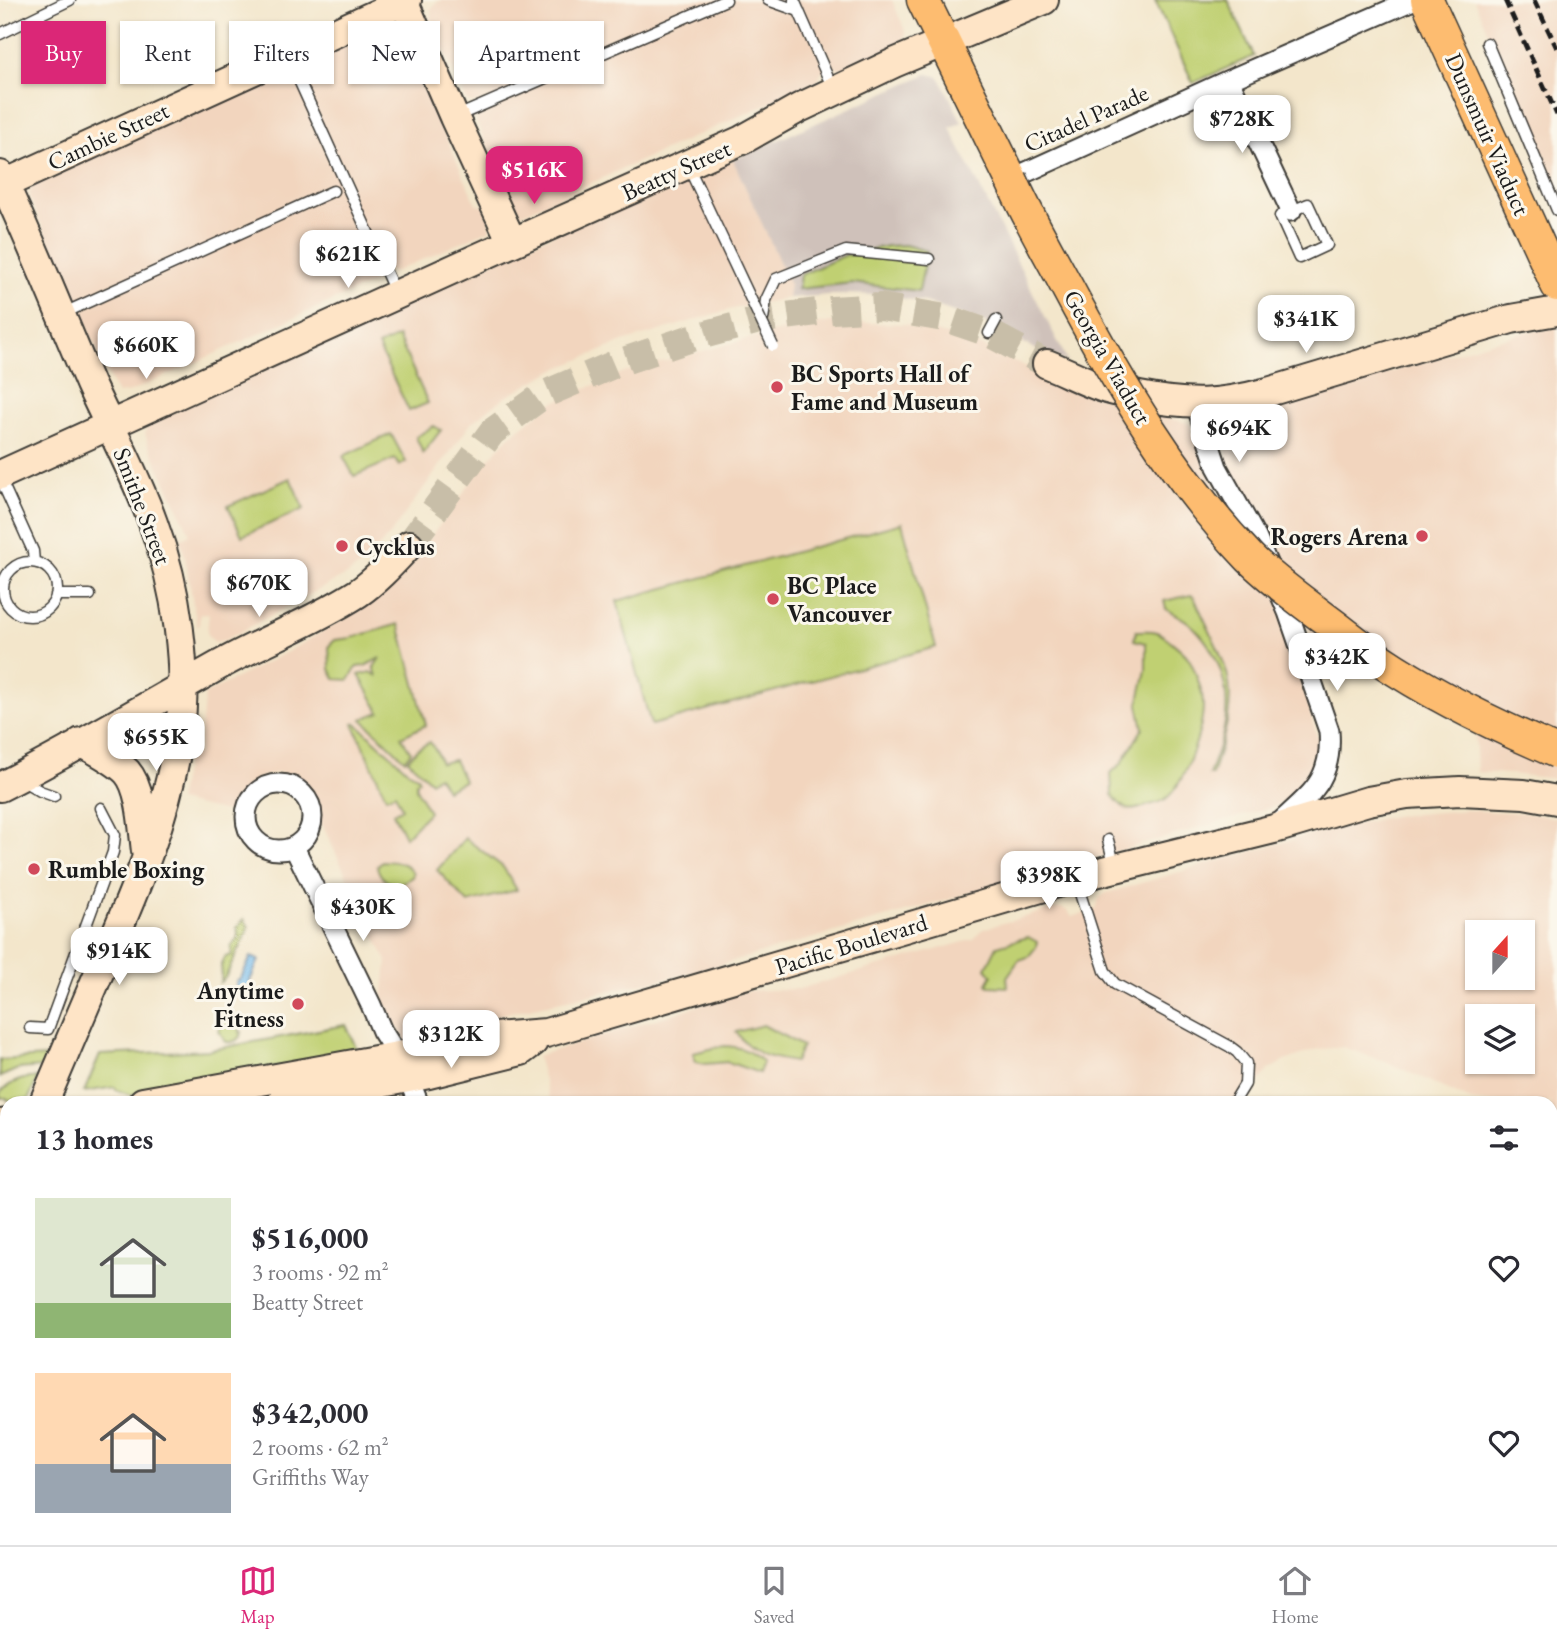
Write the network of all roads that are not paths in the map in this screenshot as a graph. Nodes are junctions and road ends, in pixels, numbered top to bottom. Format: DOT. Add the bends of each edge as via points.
graph roads {
  1 [pos="71,0"];
  2 [pos="405,0"];
  3 [pos="726,0"];
  4 [pos="768,0"];
  5 [pos="794,0"];
  6 [pos="923,0"];
  7 [pos="1044,0"];
  8 [pos="1420,6"];
  9 [pos="799,11"];
  10 [pos="334,32"];
  11 [pos="0,34"];
  12 [pos="943,42"];
  13 [pos="1487,43"];
  14 [pos="229,80"];
  15 [pos="1229,80"];
  16 [pos="301,84"];
  17 [pos="833,91"];
  18 [pos="454,117"];
  19 [pos="687,165"];
  20 [pos="1021,175"];
  21 [pos="1,181"];
  22 [pos="333,191"];
  23 [pos="1557,210"];
  24 [pos="1291,211"];
  25 [pos="512,242"];
  26 [pos="929,259"];
  27 [pos="1557,285"];
  28 [pos="396,295"];
  29 [pos="1557,311"];
  30 [pos="60,314"];
  31 [pos="764,318"];
  32 [pos="996,320"];
  33 [pos="989,334"];
  34 [pos="774,345"];
  35 [pos="1047,364"];
  36 [pos="1196,404"];
  37 [pos="110,425"];
  38 [pos="0,476"];
  39 [pos="409,545"];
  40 [pos="34,562"];
  41 [pos="56,595"];
  42 [pos="90,596"];
  43 [pos="183,686"];
  44 [pos="81,742"];
  45 [pos="1557,752"];
  46 [pos="9,782"];
  47 [pos="54,796"];
  48 [pos="1557,800"];
  49 [pos="101,808"];
  50 [pos="1274,829"];
  51 [pos="1108,840"];
  52 [pos="294,847"];
  53 [pos="148,857"];
  54 [pos="1115,868"];
  55 [pos="1075,878"];
  56 [pos="30,1028"];
  57 [pos="402,1080"];
  58 [pos="47,1096"];
  59 [pos="214,1096"];
  60 [pos="315,1096"];
  61 [pos="1238,1096"];
  1 -- 11 [label="lane"];
  2 -- 10 [label="main road, Cambie Street"];
  2 -- 18 [label="main road"];
  3 -- 18 [label="lane"];
  4 -- 9 [label="lane"];
  5 -- 9 [label="lane"];
  6 -- 12 [label="main road, Georgia Viaduct"];
  7 -- 12 [label="main road, Beatty Street"];
  8 -- 15 [label="street, Citadel Parade"];
  8 -- 27 [label="main road, Dunsmuir Viaduct"];
  9 -- 17 [label="lane"];
  12 -- 17 [label="main road, Beatty Street"];
  12 -- 20 [label="main road, Georgia Viaduct" via="978,114"];
  13 -- 23 [label="lane"];
  14 -- 21 [label="main road, Cambie Street"];
  15 -- 20 [label="street, Citadel Parade"];
  15 -- 24 [label="street"];
  16 -- 28 [label="lane"];
  17 -- 19 [label="main road, Beatty Street"];
  18 -- 25 [label="main road"];
  19 -- 25 [label="main road, Beatty Street"];
  19 -- 34 [label="lane, bridge"];
  20 -- 45 [label="main road, Georgia Viaduct, bridge" via="1094,339 1159,444 1205,507 1252,559 1380,659 1446,699"];
  21 -- 30 [label="main road, Smithe Street"];
  22 -- 30 [label="lane"];
  24 -- 24 [label="lane" via="1280,216 1300,258 1327,245 1308,204"];
  25 -- 28 [label="main road, Beatty Street"];
  26 -- 31 [label="lane" via="846,251 776,279"];
  28 -- 37 [label="main road, Beatty Street"];
  29 -- 36 [label="main road" via="1511,319 1268,392"];
  30 -- 37 [label="main road, Smithe Street"];
  32 -- 33 [label="lane"];
  35 -- 36 [label="main road" via="1107,389"];
  36 -- 50 [label="street" via="1217,467 1256,537 1296,635 1329,731 1327,766 1316,788"];
  37 -- 38 [label="main road, Beatty Street"];
  37 -- 43 [label="main road, Smithe Street" via="153,521 170,576"];
  38 -- 40 [label="lane"];
  39 -- 43 [label="main road" via="359,592"];
  40 -- 41 [label="lane" via="54,577"];
  40 -- 41 [label="lane" via="10,569 2,584 5,601 17,613 33,616 48,609"];
  41 -- 42 [label="lane"];
  43 -- 44 [label="main road"];
  43 -- 53 [label="main road, Smithe Street" via="175,761"];
  44 -- 46 [label="main road"];
  44 -- 53 [label="main road" via="120,766 132,780"];
  46 -- 47 [label="lane"];
  48 -- 50 [label="main road, Pacific Boulevard" via="1499,792 1407,794"];
  49 -- 56 [label="lane" via="115,835 113,852 48,1029"];
  50 -- 54 [label="main road, Pacific Boulevard"];
  51 -- 54 [label="lane"];
  52 -- 57 [label="street"];
  53 -- 58 [label="main road, Smithe Street"];
  54 -- 55 [label="main road, Pacific Boulevard"];
  55 -- 57 [label="main road, Pacific Boulevard" via="546,1033 521,1051"];
  55 -- 61 [label="lane" via="1105,971 1115,984 1237,1052 1246,1063 1245,1084"];
  57 -- 59 [label="main road"];
  57 -- 60 [label="main road"];
}
